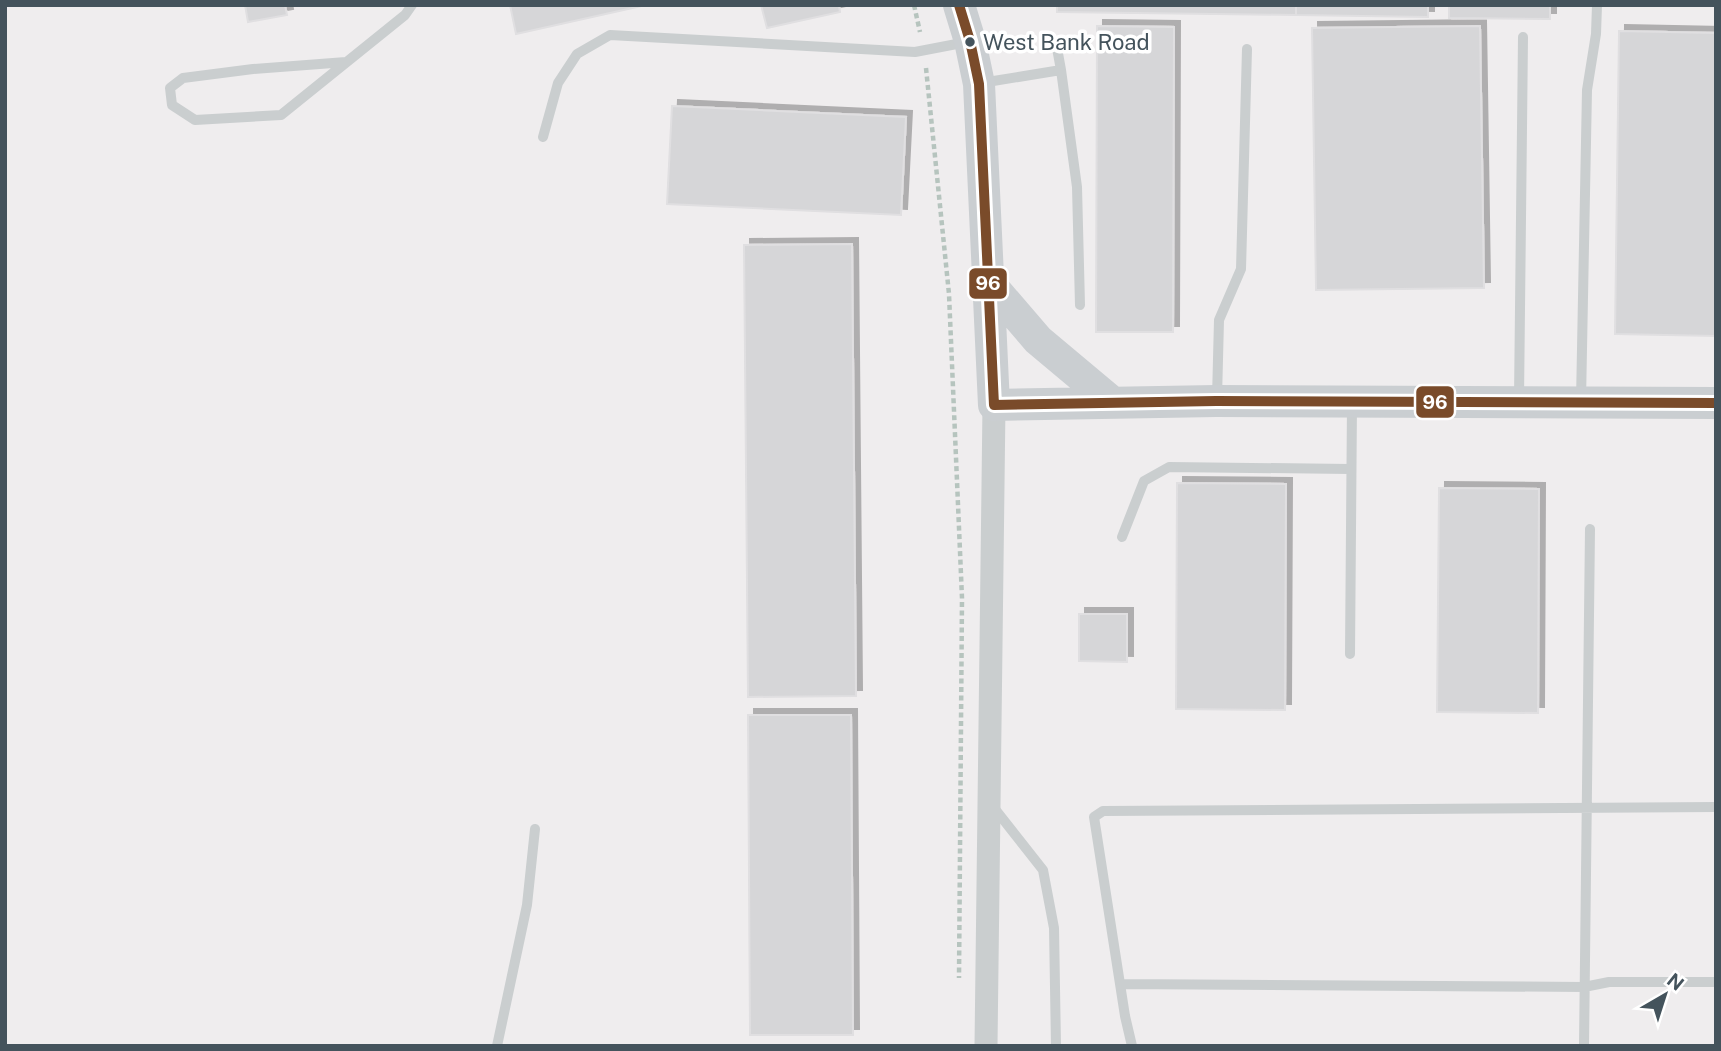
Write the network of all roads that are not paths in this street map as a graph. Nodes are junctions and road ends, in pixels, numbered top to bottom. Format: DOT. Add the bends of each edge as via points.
graph roads {
  1 [pos="412,5"];
  2 [pos="959,5"];
  3 [pos="1597,5"];
  4 [pos="1523,37"];
  5 [pos="970,41"];
  6 [pos="1057,48"];
  7 [pos="1247,48"];
  8 [pos="346,62"];
  9 [pos="1061,70"];
  10 [pos="979,83"];
  11 [pos="543,137"];
  12 [pos="989,283"];
  13 [pos="1080,305"];
  14 [pos="1216,401"];
  15 [pos="1352,401"];
  16 [pos="1112,402"];
  17 [pos="1519,402"];
  18 [pos="1581,402"];
  19 [pos="1716,403"];
  20 [pos="994,405"];
  21 [pos="1350,469"];
  22 [pos="1590,529"];
  23 [pos="1122,537"];
  24 [pos="1350,654"];
  25 [pos="989,802"];
  26 [pos="1588,807"];
  27 [pos="1716,807"];
  28 [pos="535,829"];
  29 [pos="1716,982"];
  30 [pos="1120,984"];
  31 [pos="1584,987"];
  32 [pos="497,1046"];
  33 [pos="986,1046"];
  34 [pos="1056,1046"];
  35 [pos="1132,1046"];
  36 [pos="1584,1046"];
  1 -- 8 [label="lane"];
  2 -- 5 [label="street"];
  3 -- 18 [label="lane" via="1587,90"];
  4 -- 17 [label="lane"];
  5 -- 10 [label="street"];
  5 -- 11 [label="lane" via="915,52 610,35 577,54 558,82"];
  6 -- 9 [label="lane"];
  7 -- 14 [label="lane" via="1241,269 1219,320"];
  8 -- 8 [label="lane" via="281,115 195,120 172,105 170,89 183,78"];
  9 -- 10 [label="lane"];
  9 -- 13 [label="lane" via="1077,187"];
  10 -- 12 [label="street"];
  12 -- 16 [label="street" via="1031,333"];
  12 -- 20 [label="street"];
  14 -- 15 [label="street"];
  14 -- 16 [label="street"];
  15 -- 17 [label="street"];
  15 -- 21 [label="lane"];
  16 -- 20 [label="street"];
  17 -- 18 [label="street"];
  18 -- 19 [label="street"];
  20 -- 25 [label="street"];
  21 -- 23 [label="lane" via="1169,467 1144,481"];
  21 -- 24 [label="lane"];
  22 -- 26 [label="lane"];
  25 -- 33 [label="street"];
  25 -- 34 [label="lane" via="1043,870 1054,928"];
  26 -- 27 [label="lane"];
  26 -- 30 [label="lane" via="1103,811 1094,817"];
  26 -- 31 [label="lane"];
  28 -- 32 [label="lane" via="527,905"];
  29 -- 31 [label="lane" via="1609,982"];
  30 -- 31 [label="lane"];
  30 -- 35 [label="lane"];
  31 -- 36 [label="lane"];
}
